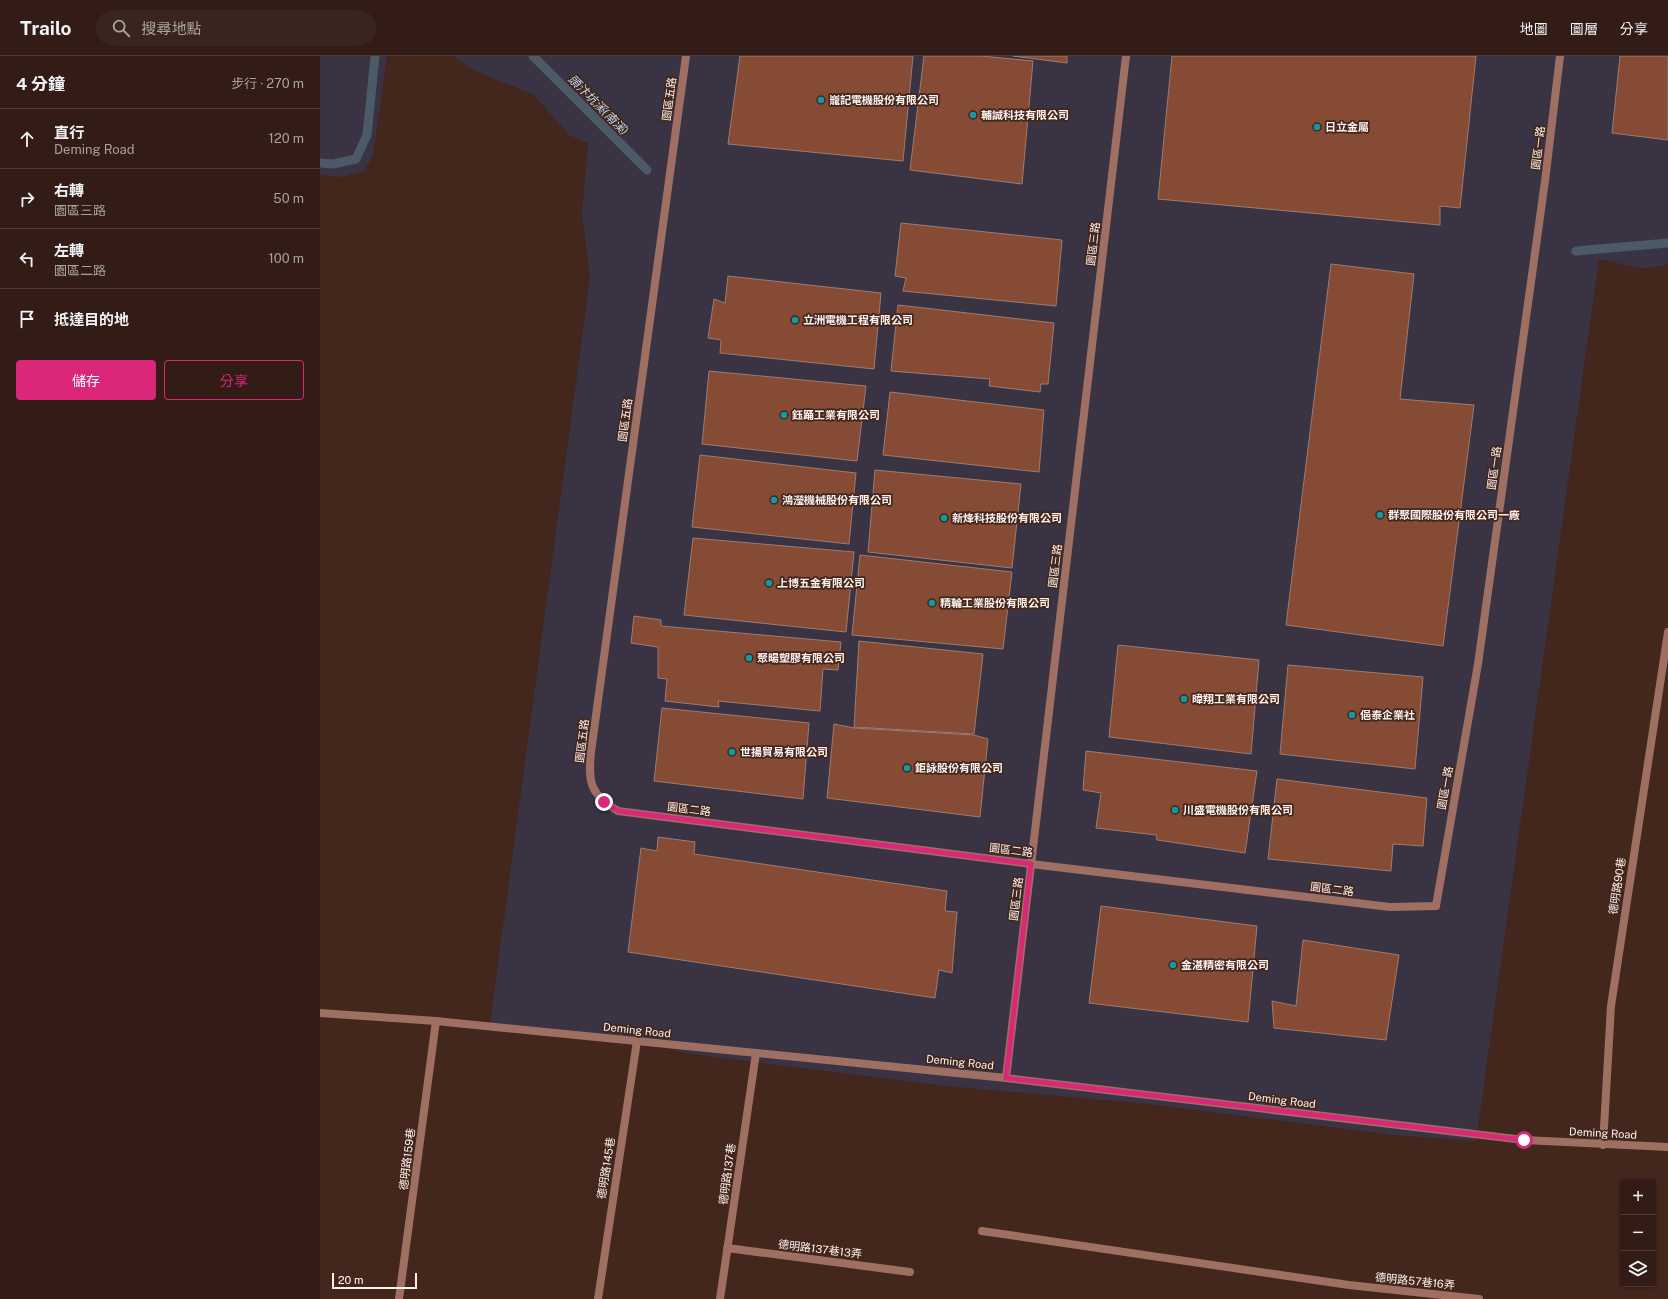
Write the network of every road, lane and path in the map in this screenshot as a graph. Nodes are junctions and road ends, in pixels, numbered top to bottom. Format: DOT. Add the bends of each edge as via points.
graph roads {
  1 [pos="686,56"];
  2 [pos="1126,56"];
  3 [pos="1560,56"];
  4 [pos="1668,632"];
  5 [pos="592,787"];
  6 [pos="1031,864"];
  7 [pos="1436,906"];
  8 [pos="320,1013"];
  9 [pos="436,1021"];
  10 [pos="637,1041"];
  11 [pos="756,1053"];
  12 [pos="1006,1078"];
  13 [pos="1603,1144"];
  14 [pos="1668,1147"];
  15 [pos="982,1231"];
  16 [pos="727,1248"];
  17 [pos="910,1272"];
  18 [pos="399,1299"];
  19 [pos="598,1299"];
  20 [pos="720,1299"];
  21 [pos="1479,1299"];
  1 -- 5 [label="street, 園區五路" via="591,752"];
  2 -- 6 [label="street, 園區三路"];
  3 -- 7 [label="street, 園區一路" via="1478,664"];
  4 -- 13 [label="street, 德明路90巷" via="1611,1006"];
  5 -- 6 [label="street, 園區二路" via="604,802 618,811"];
  6 -- 7 [label="street, 園區二路" via="1390,907"];
  6 -- 12 [label="street, 園區三路"];
  8 -- 9 [label="street, Deming Road"];
  9 -- 10 [label="street, Deming Road"];
  9 -- 18 [label="street, 德明路159巷"];
  10 -- 11 [label="street, Deming Road"];
  10 -- 19 [label="street, 德明路145巷"];
  11 -- 12 [label="street, Deming Road"];
  11 -- 16 [label="street, 德明路137巷"];
  12 -- 13 [label="street, Deming Road" via="1524,1140"];
  13 -- 14 [label="street, Deming Road"];
  15 -- 21 [label="street, 德明路57巷16弄" via="1349,1285"];
  16 -- 17 [label="street, 德明路137巷13弄"];
  16 -- 20 [label="street, 德明路137巷"];
}
